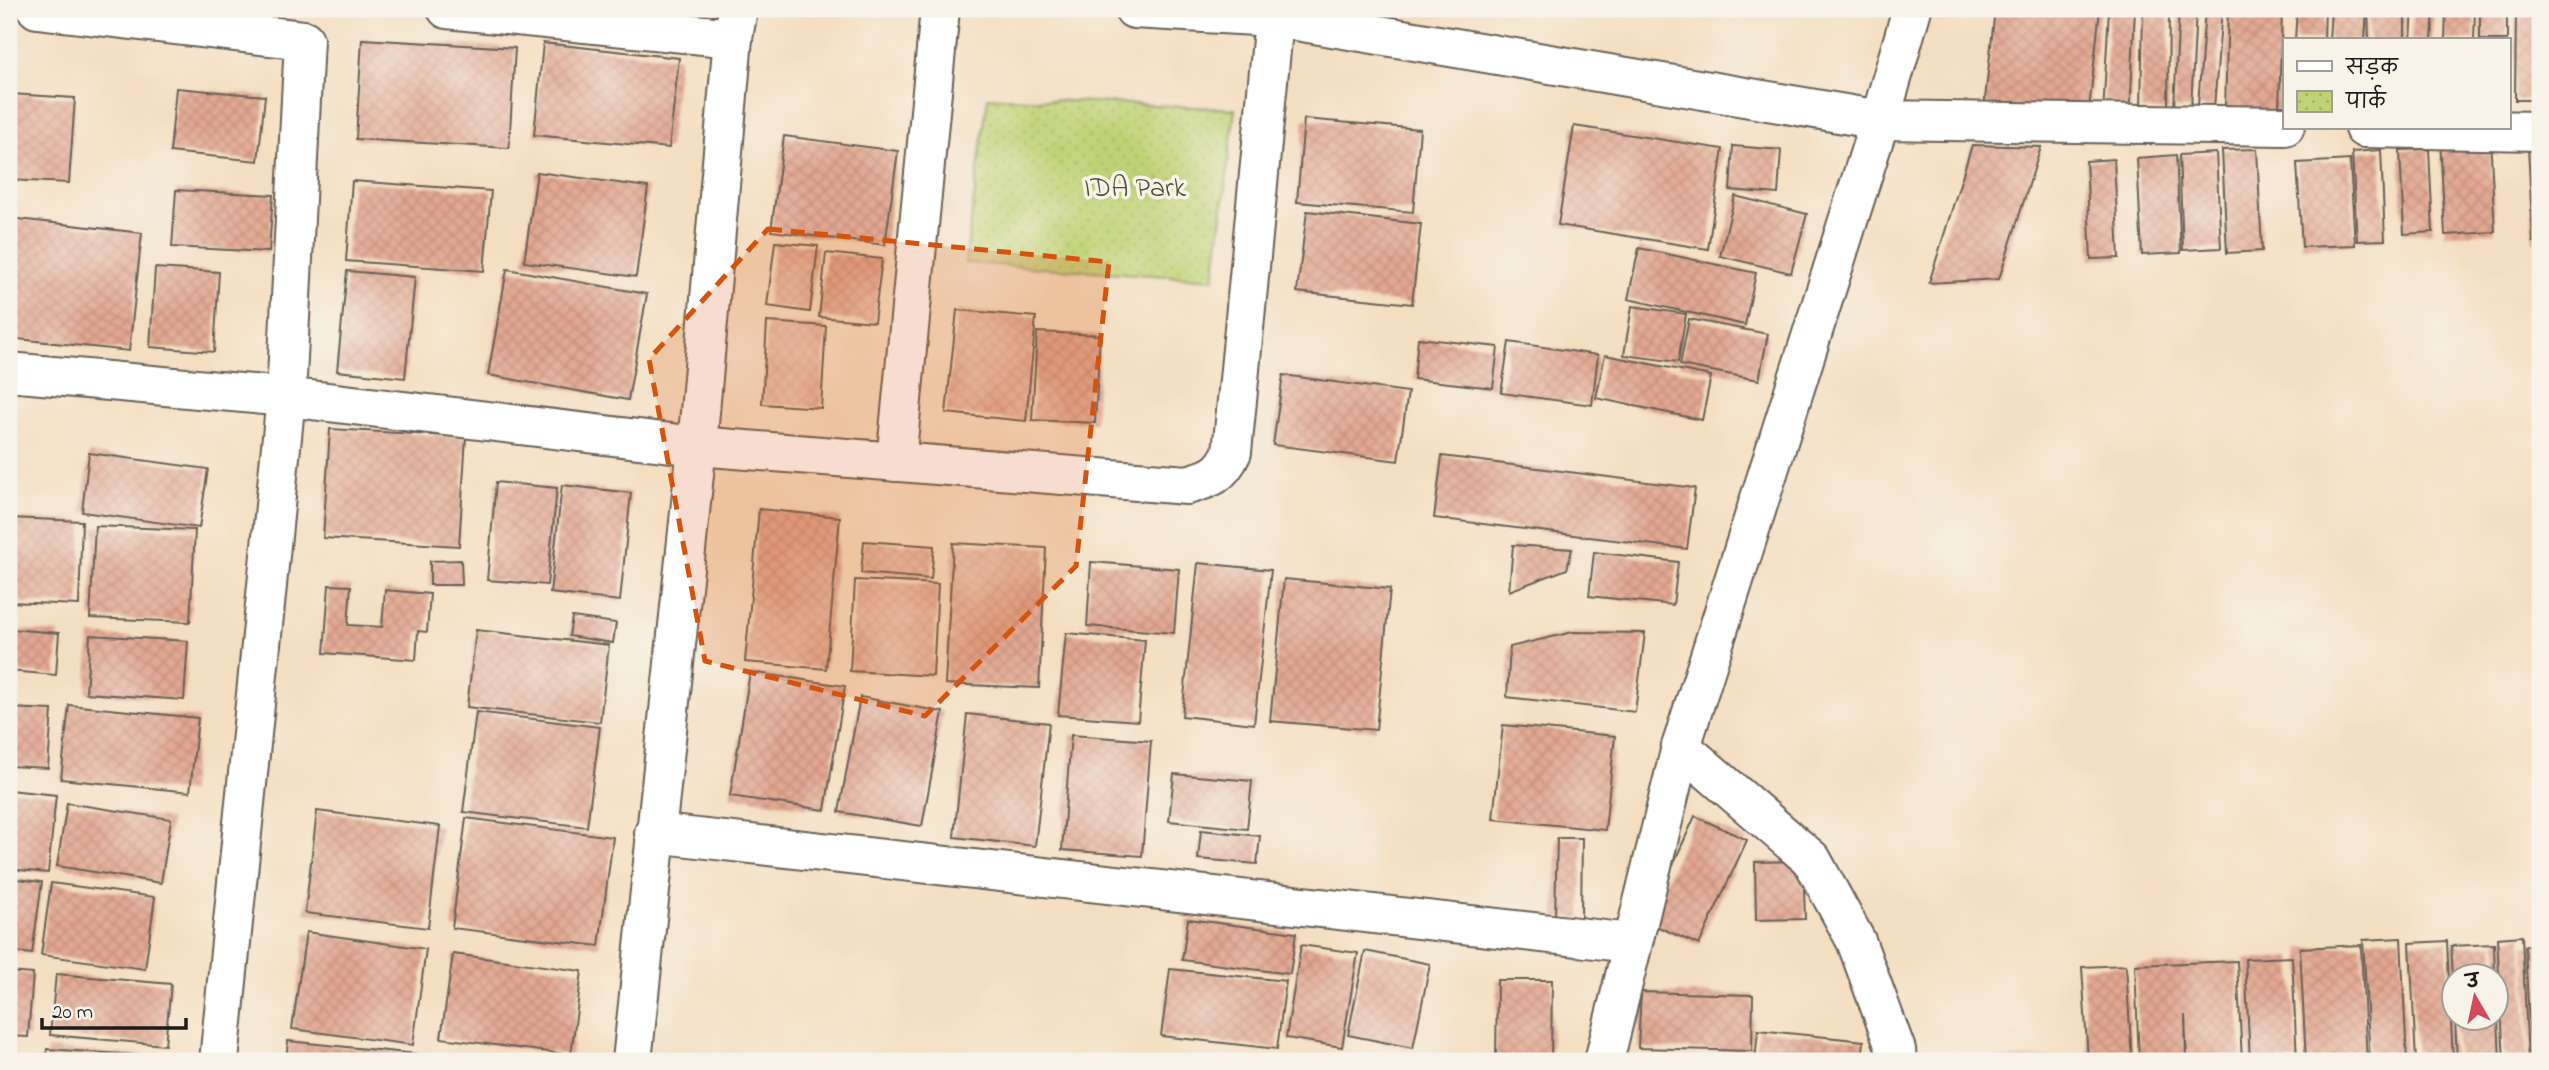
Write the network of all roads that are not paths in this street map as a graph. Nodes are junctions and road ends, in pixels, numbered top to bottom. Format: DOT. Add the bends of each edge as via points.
graph roads {
  1 [pos="37,9"];
  2 [pos="447,9"];
  3 [pos="940,9"];
  4 [pos="1134,9"];
  5 [pos="1912,9"];
  6 [pos="1274,13"];
  7 [pos="736,23"];
  8 [pos="1880,120"];
  9 [pos="2283,127"];
  10 [pos="2481,130"];
  11 [pos="2540,131"];
  12 [pos="9,372"];
  13 [pos="286,397"];
  14 [pos="697,446"];
  15 [pos="896,462"];
  16 [pos="1681,747"];
  17 [pos="654,833"];
  18 [pos="1631,943"];
  19 [pos="219,1061"];
  20 [pos="632,1061"];
  21 [pos="1605,1061"];
  22 [pos="1897,1061"];
  1 -- 13 [label="street" via="304,40"];
  2 -- 7 [label="street"];
  3 -- 15 [label="street"];
  4 -- 6 [label="street"];
  5 -- 8 [label="street"];
  6 -- 8 [label="street"];
  6 -- 15 [label="street" via="1232,452 1226,467 1213,478 1187,485"];
  7 -- 14 [label="street"];
  8 -- 9 [label="street"];
  8 -- 16 [label="street"];
  10 -- 11 [label="street"];
  12 -- 13 [label="street"];
  13 -- 14 [label="street"];
  13 -- 19 [label="street"];
  14 -- 15 [label="street"];
  14 -- 17 [label="street"];
  16 -- 18 [label="street"];
  16 -- 22 [label="street" via="1812,860 1856,942"];
  17 -- 18 [label="street"];
  17 -- 20 [label="street"];
  18 -- 21 [label="street"];
}
